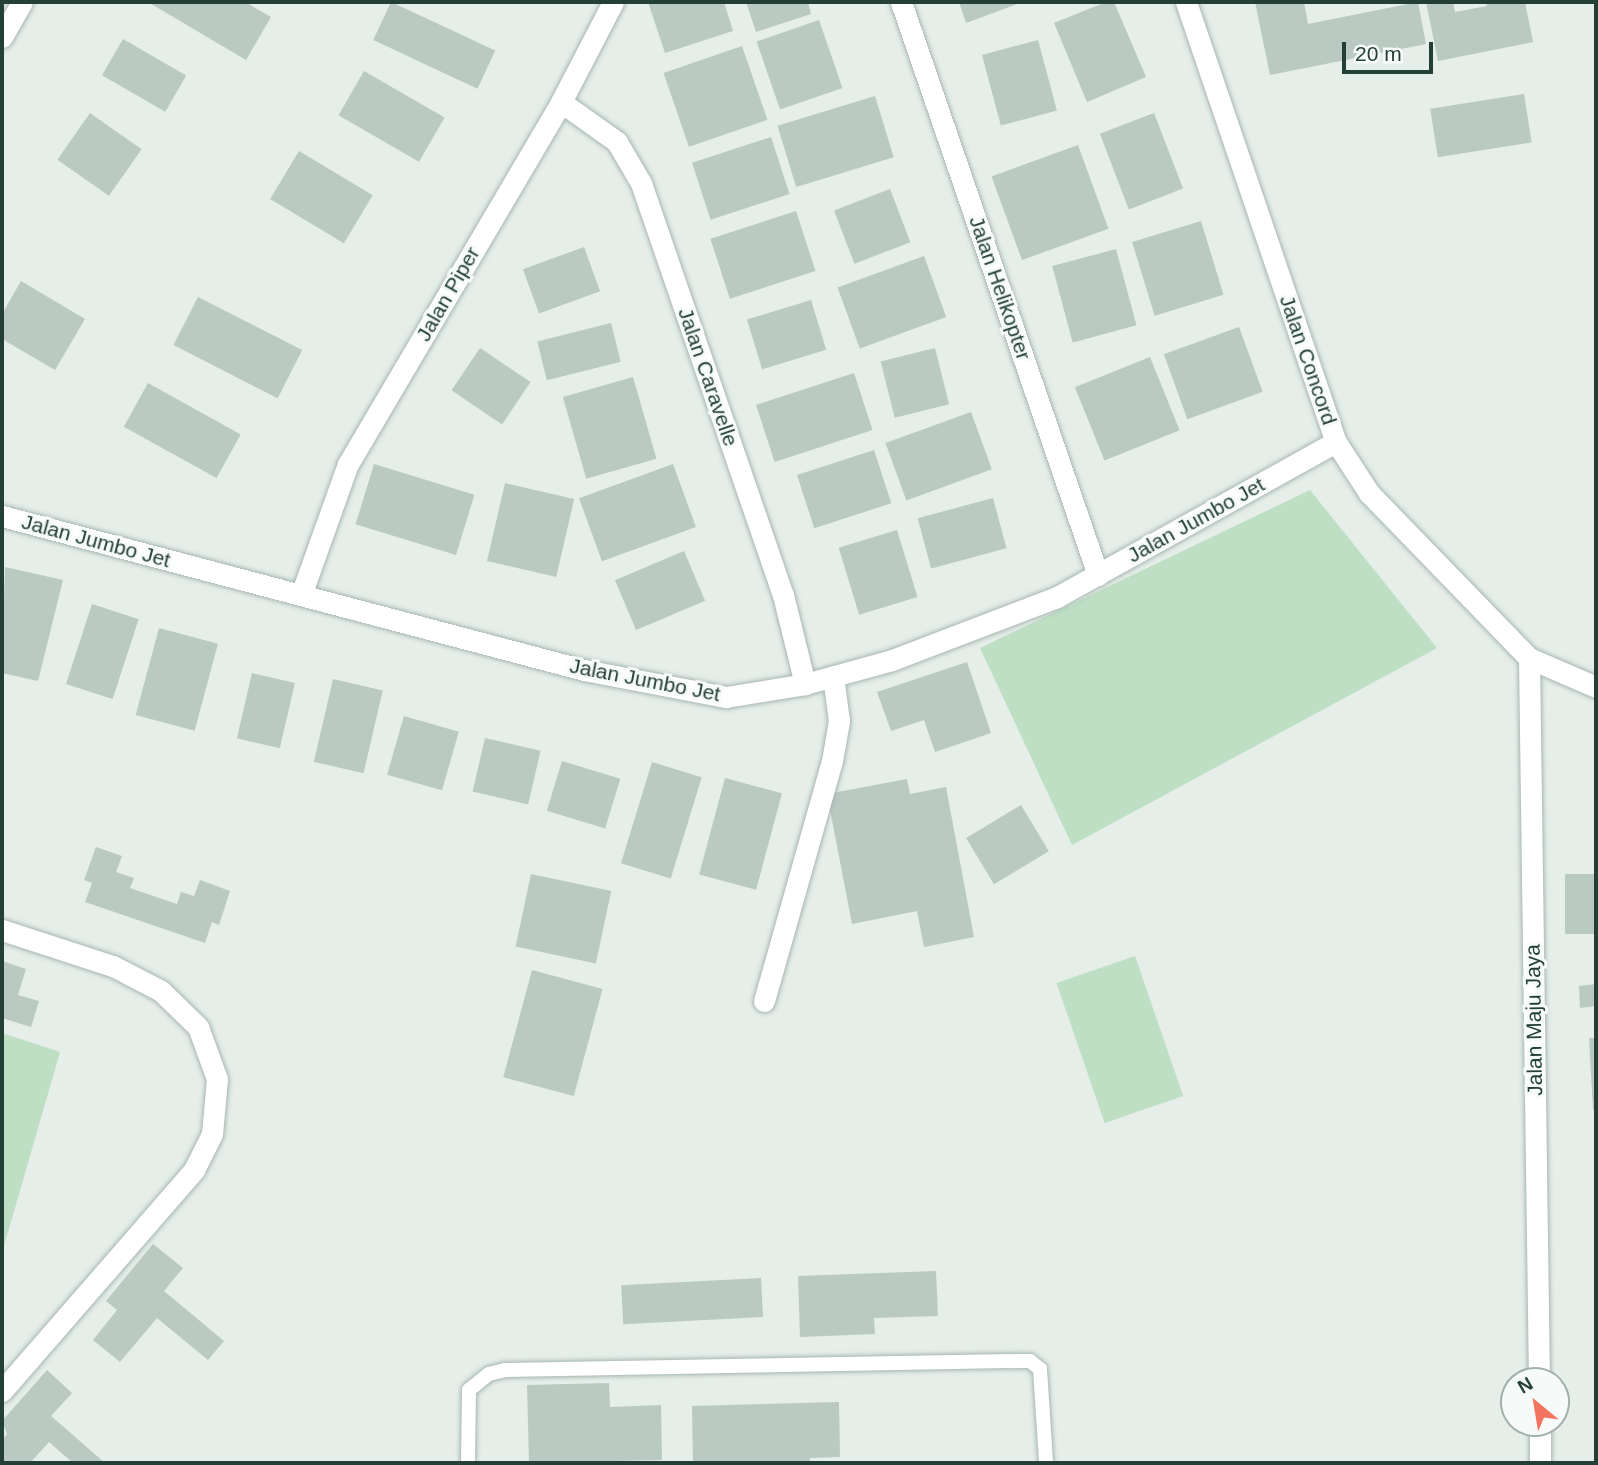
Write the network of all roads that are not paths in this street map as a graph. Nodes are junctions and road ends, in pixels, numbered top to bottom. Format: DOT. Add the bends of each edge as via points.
graph roads {
  1 [pos="22,2"];
  2 [pos="613,2"];
  3 [pos="901,2"];
  4 [pos="1186,2"];
  5 [pos="2,37"];
  6 [pos="561,102"];
  7 [pos="1336,442"];
  8 [pos="2,516"];
  9 [pos="1098,575"];
  10 [pos="301,595"];
  11 [pos="1529,658"];
  12 [pos="833,676"];
  13 [pos="805,684"];
  14 [pos="1596,687"];
  15 [pos="2,930"];
  16 [pos="764,1001"];
  17 [pos="1539,1367"];
  18 [pos="2,1391"];
  19 [pos="1540,1437"];
  20 [pos="468,1463"];
  21 [pos="1046,1463"];
  22 [pos="1540,1463"];
  1 -- 5 [label="street"];
  2 -- 6 [label="street, Jalan Piper"];
  3 -- 9 [label="street, Jalan Helikopter"];
  4 -- 7 [label="street, Jalan Concord"];
  6 -- 10 [label="street, Jalan Piper" via="348,464"];
  6 -- 13 [label="street, Jalan Caravelle" via="617,142 641,183 783,595"];
  7 -- 9 [label="street, Jalan Jumbo Jet"];
  7 -- 11 [label="street, Jalan Concord" via="1369,493"];
  8 -- 10 [label="street, Jalan Jumbo Jet"];
  9 -- 12 [label="street, Jalan Jumbo Jet" via="1013,615 892,660"];
  10 -- 13 [label="street, Jalan Jumbo Jet" via="584,670 686,691 726,697"];
  11 -- 14 [label="street"];
  11 -- 17 [label="street, Jalan Maju Jaya"];
  12 -- 13 [label="street, Jalan Jumbo Jet"];
  12 -- 16 [label="street" via="839,721 832,761"];
  15 -- 18 [label="street" via="113,966 161,990 198,1027 217,1079 212,1134 194,1170"];
  19 -- 22 [label="street"];
  20 -- 21 [label="lane" via="470,1390 489,1374 505,1370 1018,1360 1030,1361 1040,1369"];
}
